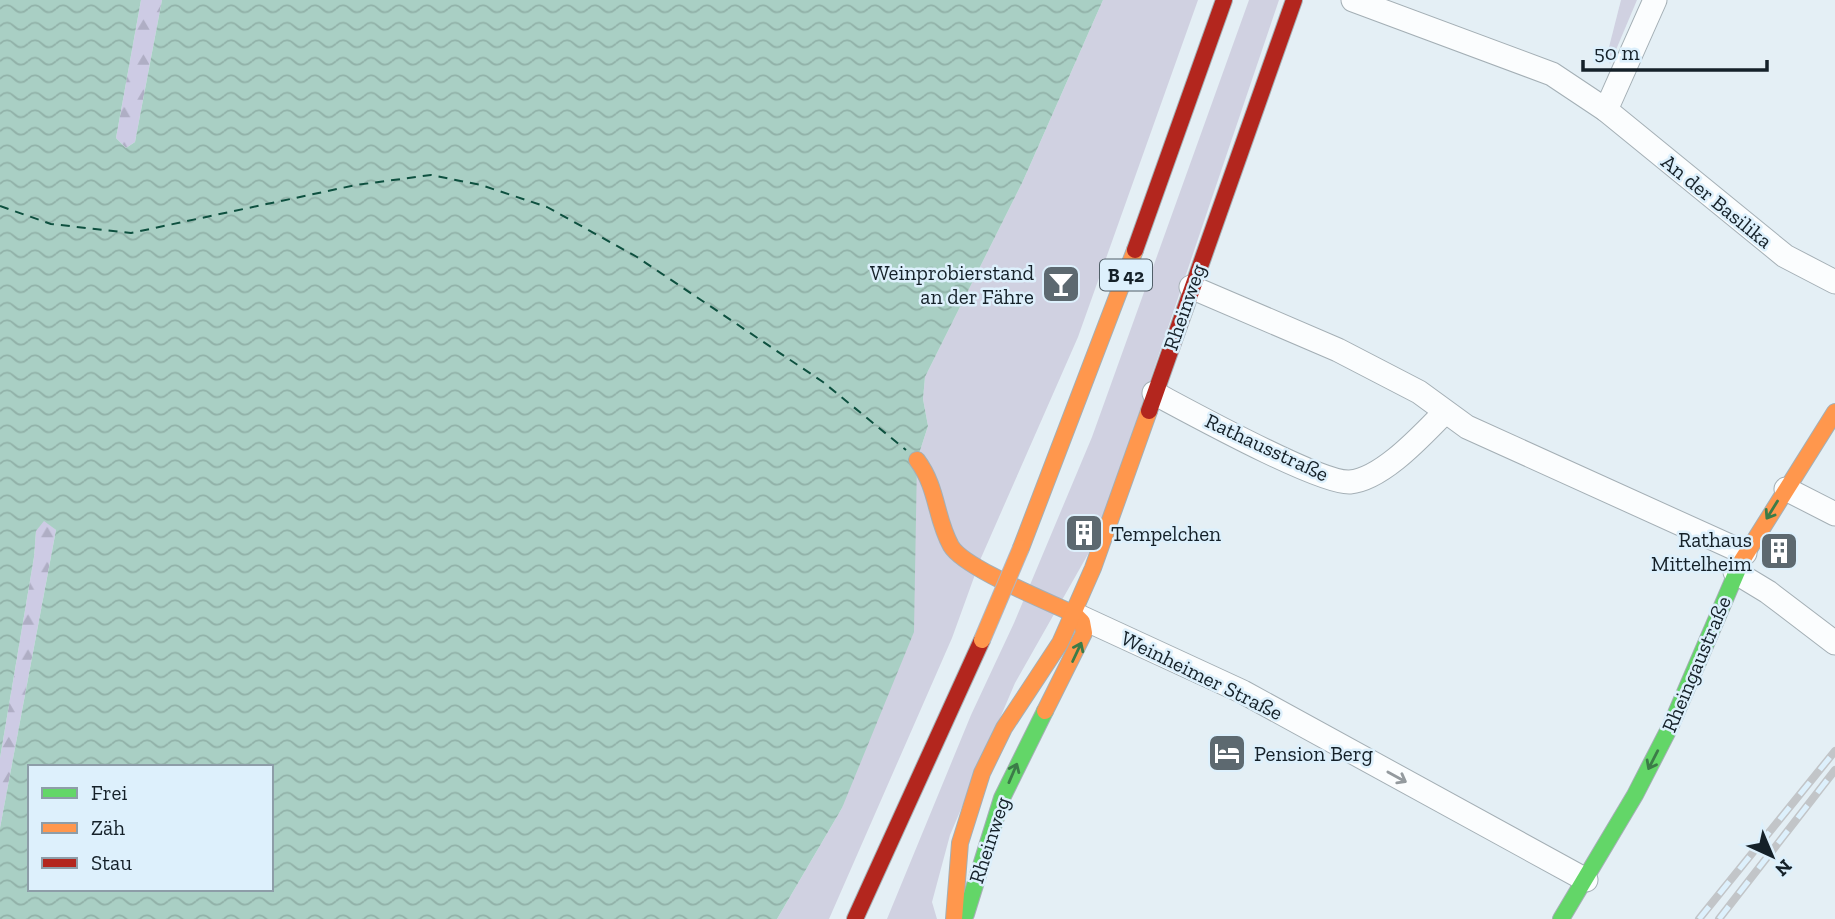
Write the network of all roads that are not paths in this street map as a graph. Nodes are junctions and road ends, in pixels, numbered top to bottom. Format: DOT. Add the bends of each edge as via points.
graph roads {
  1 [pos="1224,0"];
  2 [pos="1294,0"];
  3 [pos="1353,0"];
  4 [pos="1655,0"];
  5 [pos="1606,110"];
  6 [pos="1835,282"];
  7 [pos="1191,287"];
  8 [pos="1154,393"];
  9 [pos="1445,412"];
  10 [pos="1835,412"];
  11 [pos="918,460"];
  12 [pos="1786,489"];
  13 [pos="1835,514"];
  14 [pos="1740,563"];
  15 [pos="1074,614"];
  16 [pos="1835,643"];
  17 [pos="1586,880"];
  18 [pos="865,898"];
  19 [pos="855,919"];
  20 [pos="865,919"];
  21 [pos="954,919"];
  22 [pos="964,919"];
  23 [pos="1561,919"];
  1 -- 18 [label="main road, B 42, bridge" via="1140,239 1021,548"];
  2 -- 7 [label="main road, Rheinweg"];
  3 -- 5 [label="street, An der Basilika" via="1552,74"];
  4 -- 5 [label="street"];
  5 -- 6 [label="street, An der Basilika" via="1785,256"];
  7 -- 8 [label="main road, Rheinweg"];
  7 -- 9 [label="street" via="1338,351 1419,393"];
  8 -- 9 [label="street, Rathausstraße" via="1302,467 1340,481 1362,479 1391,461"];
  8 -- 15 [label="main road, Rheinweg"];
  9 -- 14 [label="street"];
  10 -- 12 [label="main road, Rheingaustraße"];
  11 -- 15 [label="main road" via="936,485 944,533 960,558"];
  12 -- 13 [label="street"];
  12 -- 14 [label="main road, Rheingaustraße, one-way"];
  14 -- 16 [label="street" via="1768,592"];
  14 -- 17 [label="main road, Rheingaustraße, one-way" via="1671,725"];
  15 -- 17 [label="street, Weinheimer Straße, one-way" via="1242,692"];
  15 -- 21 [label="main road, Rheinweg" via="982,773 960,843"];
  22 -- 15 [label="main road, Rheinweg, one-way" via="1002,798 1080,645 1082,622"];
  17 -- 23 [label="main road, Rheingaustraße"];
  18 -- 19 [label="main road, B 42"];
  18 -- 20 [label="main road"];
}
